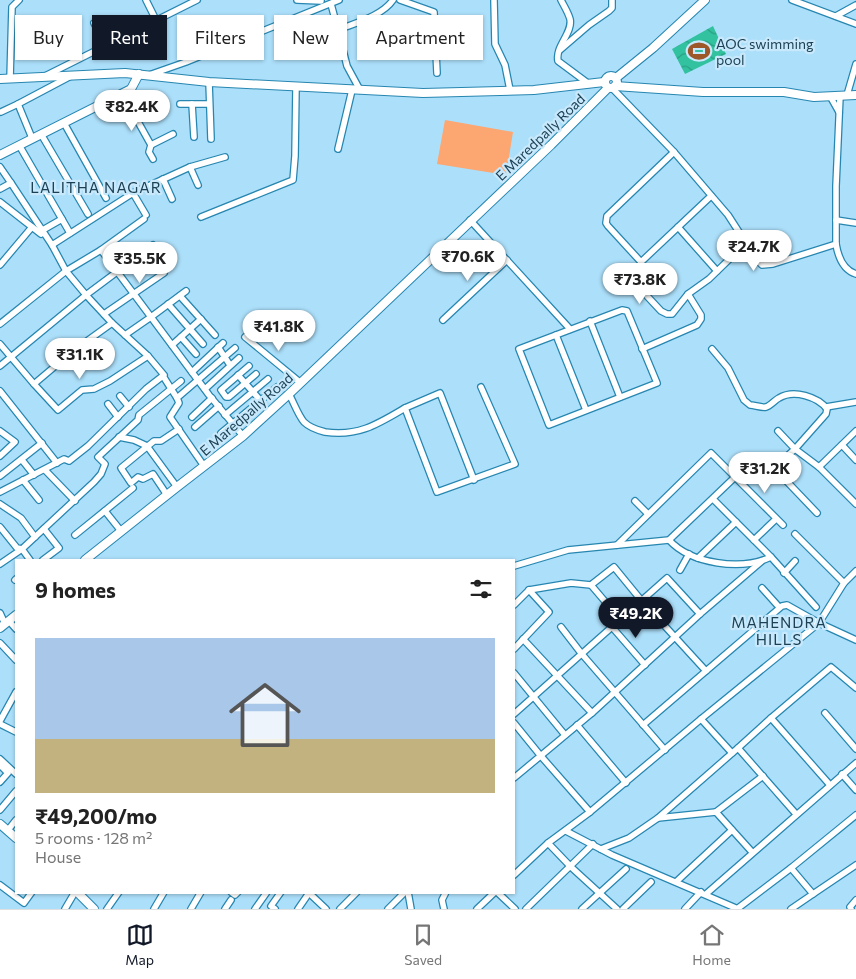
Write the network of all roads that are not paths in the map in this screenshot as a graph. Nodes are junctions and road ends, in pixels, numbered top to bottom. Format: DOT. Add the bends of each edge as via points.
graph roads {
  1 [pos="19,0"];
  2 [pos="146,0"];
  3 [pos="197,0"];
  4 [pos="297,0"];
  5 [pos="339,0"];
  6 [pos="393,0"];
  7 [pos="400,0"];
  8 [pos="494,0"];
  9 [pos="561,0"];
  10 [pos="612,0"];
  11 [pos="705,0"];
  12 [pos="792,0"];
  13 [pos="325,2"];
  14 [pos="856,5"];
  15 [pos="154,15"];
  16 [pos="166,15"];
  17 [pos="331,15"];
  18 [pos="836,16"];
  19 [pos="856,24"];
  20 [pos="347,26"];
  21 [pos="559,50"];
  22 [pos="92,52"];
  23 [pos="346,60"];
  24 [pos="856,64"];
  25 [pos="437,73"];
  26 [pos="140,74"];
  27 [pos="149,74"];
  28 [pos="69,77"];
  29 [pos="43,78"];
  30 [pos="10,79"];
  31 [pos="0,80"];
  32 [pos="209,82"];
  33 [pos="589,84"];
  34 [pos="611,84"];
  35 [pos="296,87"];
  36 [pos="356,90"];
  37 [pos="510,90"];
  38 [pos="122,93"];
  39 [pos="848,95"];
  40 [pos="830,96"];
  41 [pos="18,104"];
  42 [pos="180,104"];
  43 [pos="192,104"];
  44 [pos="209,104"];
  45 [pos="1,112"];
  46 [pos="840,114"];
  47 [pos="64,123"];
  48 [pos="41,134"];
  49 [pos="173,134"];
  50 [pos="194,137"];
  51 [pos="32,138"];
  52 [pos="211,139"];
  53 [pos="19,145"];
  54 [pos="151,145"];
  55 [pos="338,149"];
  56 [pos="674,152"];
  57 [pos="0,155"];
  58 [pos="226,157"];
  59 [pos="153,159"];
  60 [pos="0,167"];
  61 [pos="190,167"];
  62 [pos="163,179"];
  63 [pos="11,183"];
  64 [pos="198,185"];
  65 [pos="0,189"];
  66 [pos="133,193"];
  67 [pos="711,196"];
  68 [pos="106,198"];
  69 [pos="172,199"];
  70 [pos="2,204"];
  71 [pos="0,212"];
  72 [pos="88,214"];
  73 [pos="201,217"];
  74 [pos="62,219"];
  75 [pos="470,220"];
  76 [pos="836,220"];
  77 [pos="856,223"];
  78 [pos="32,227"];
  79 [pos="678,227"];
  80 [pos="41,230"];
  81 [pos="70,233"];
  82 [pos="45,237"];
  83 [pos="746,244"];
  84 [pos="836,244"];
  85 [pos="52,245"];
  86 [pos="152,245"];
  87 [pos="101,250"];
  88 [pos="507,260"];
  89 [pos="641,262"];
  90 [pos="0,265"];
  91 [pos="66,271"];
  92 [pos="118,271"];
  93 [pos="718,271"];
  94 [pos="164,273"];
  95 [pos="856,274"];
  96 [pos="186,291"];
  97 [pos="86,294"];
  98 [pos="135,294"];
  99 [pos="688,294"];
  100 [pos="180,296"];
  101 [pos="168,304"];
  102 [pos="104,314"];
  103 [pos="152,317"];
  104 [pos="201,319"];
  105 [pos="443,320"];
  106 [pos="590,321"];
  107 [pos="112,323"];
  108 [pos="0,324"];
  109 [pos="190,329"];
  110 [pos="570,329"];
  111 [pos="125,335"];
  112 [pos="215,335"];
  113 [pos="556,335"];
  114 [pos="181,337"];
  115 [pos="245,338"];
  116 [pos="0,344"];
  117 [pos="203,344"];
  118 [pos="172,345"];
  119 [pos="235,348"];
  120 [pos="642,349"];
  121 [pos="712,349"];
  122 [pos="196,354"];
  123 [pos="148,356"];
  124 [pos="11,357"];
  125 [pos="224,358"];
  126 [pos="239,358"];
  127 [pos="230,365"];
  128 [pos="0,366"];
  129 [pos="249,366"];
  130 [pos="192,372"];
  131 [pos="256,374"];
  132 [pos="238,375"];
  133 [pos="163,376"];
  134 [pos="268,379"];
  135 [pos="181,381"];
  136 [pos="199,381"];
  137 [pos="301,383"];
  138 [pos="34,384"];
  139 [pos="245,385"];
  140 [pos="277,387"];
  141 [pos="480,387"];
  142 [pos="171,389"];
  143 [pos="205,389"];
  144 [pos="0,391"];
  145 [pos="252,392"];
  146 [pos="289,394"];
  147 [pos="120,396"];
  148 [pos="620,397"];
  149 [pos="177,398"];
  150 [pos="212,398"];
  151 [pos="261,401"];
  152 [pos="856,402"];
  153 [pos="108,404"];
  154 [pos="219,406"];
  155 [pos="129,407"];
  156 [pos="826,407"];
  157 [pos="405,408"];
  158 [pos="586,410"];
  159 [pos="226,415"];
  160 [pos="118,417"];
  161 [pos="192,417"];
  162 [pos="233,424"];
  163 [pos="195,427"];
  164 [pos="179,429"];
  165 [pos="0,431"];
  166 [pos="778,431"];
  167 [pos="856,431"];
  168 [pos="222,433"];
  169 [pos="243,436"];
  170 [pos="120,437"];
  171 [pos="42,443"];
  172 [pos="842,445"];
  173 [pos="147,446"];
  174 [pos="795,449"];
  175 [pos="1,455"];
  176 [pos="22,460"];
  177 [pos="856,460"];
  178 [pos="57,463"];
  179 [pos="204,466"];
  180 [pos="819,467"];
  181 [pos="774,468"];
  182 [pos="45,470"];
  183 [pos="34,475"];
  184 [pos="0,476"];
  185 [pos="734,478"];
  186 [pos="23,480"];
  187 [pos="474,480"];
  188 [pos="177,486"];
  189 [pos="133,488"];
  190 [pos="0,492"];
  191 [pos="167,495"];
  192 [pos="712,499"];
  193 [pos="39,500"];
  194 [pos="75,501"];
  195 [pos="635,501"];
  196 [pos="0,504"];
  197 [pos="856,504"];
  198 [pos="105,511"];
  199 [pos="817,513"];
  200 [pos="648,514"];
  201 [pos="776,519"];
  202 [pos="736,522"];
  203 [pos="783,525"];
  204 [pos="0,527"];
  205 [pos="44,529"];
  206 [pos="121,531"];
  207 [pos="795,534"];
  208 [pos="75,535"];
  209 [pos="36,537"];
  210 [pos="669,540"];
  211 [pos="754,540"];
  212 [pos="617,545"];
  213 [pos="22,549"];
  214 [pos="689,554"];
  215 [pos="771,557"];
  216 [pos="698,558"];
  217 [pos="29,559"];
  218 [pos="44,559"];
  219 [pos="87,559"];
  220 [pos="762,561"];
  221 [pos="795,561"];
  222 [pos="0,564"];
  223 [pos="515,566"];
  224 [pos="680,570"];
  225 [pos="856,571"];
  226 [pos="784,573"];
  227 [pos="844,583"];
  228 [pos="591,585"];
  229 [pos="762,588"];
  230 [pos="529,590"];
  231 [pos="641,600"];
  232 [pos="515,604"];
  233 [pos="779,607"];
  234 [pos="816,607"];
  235 [pos="0,613"];
  236 [pos="700,614"];
  237 [pos="15,616"];
  238 [pos="620,619"];
  239 [pos="819,623"];
  240 [pos="5,624"];
  241 [pos="561,627"];
  242 [pos="612,627"];
  243 [pos="676,637"];
  244 [pos="523,639"];
  245 [pos="856,640"];
  246 [pos="0,643"];
  247 [pos="515,648"];
  248 [pos="581,653"];
  249 [pos="15,659"];
  250 [pos="645,665"];
  251 [pos="706,671"];
  252 [pos="515,674"];
  253 [pos="557,676"];
  254 [pos="856,688"];
  255 [pos="615,693"];
  256 [pos="15,694"];
  257 [pos="533,697"];
  258 [pos="515,713"];
  259 [pos="592,713"];
  260 [pos="825,713"];
  261 [pos="771,718"];
  262 [pos="701,719"];
  263 [pos="0,722"];
  264 [pos="515,724"];
  265 [pos="577,725"];
  266 [pos="643,725"];
  267 [pos="15,731"];
  268 [pos="565,735"];
  269 [pos="738,748"];
  270 [pos="856,749"];
  271 [pos="665,750"];
  272 [pos="732,753"];
  273 [pos="540,755"];
  274 [pos="0,761"];
  275 [pos="856,762"];
  276 [pos="15,773"];
  277 [pos="842,774"];
  278 [pos="763,776"];
  279 [pos="515,777"];
  280 [pos="0,782"];
  281 [pos="626,783"];
  282 [pos="830,785"];
  283 [pos="856,790"];
  284 [pos="15,792"];
  285 [pos="0,810"];
  286 [pos="590,812"];
  287 [pos="716,812"];
  288 [pos="796,814"];
  289 [pos="856,815"];
  290 [pos="658,818"];
  291 [pos="15,821"];
  292 [pos="0,824"];
  293 [pos="8,830"];
  294 [pos="566,830"];
  295 [pos="732,830"];
  296 [pos="15,837"];
  297 [pos="548,843"];
  298 [pos="593,844"];
  299 [pos="601,849"];
  300 [pos="752,852"];
  301 [pos="571,867"];
  302 [pos="854,867"];
  303 [pos="791,868"];
  304 [pos="626,869"];
  305 [pos="515,874"];
  306 [pos="856,874"];
  307 [pos="651,882"];
  308 [pos="677,882"];
  309 [pos="0,885"];
  310 [pos="599,892"];
  311 [pos="703,893"];
  312 [pos="31,894"];
  313 [pos="75,894"];
  314 [pos="78,894"];
  315 [pos="118,894"];
  316 [pos="163,894"];
  317 [pos="200,894"];
  318 [pos="266,894"];
  319 [pos="281,894"];
  320 [pos="308,894"];
  321 [pos="310,894"];
  322 [pos="355,894"];
  323 [pos="404,894"];
  324 [pos="407,894"];
  325 [pos="445,894"];
  326 [pos="494,894"];
  327 [pos="498,894"];
  328 [pos="813,894"];
  329 [pos="231,900"];
  330 [pos="261,900"];
  331 [pos="856,900"];
  332 [pos="24,903"];
  333 [pos="320,903"];
  334 [pos="273,908"];
  335 [pos="20,909"];
  336 [pos="65,909"];
  337 [pos="94,909"];
  338 [pos="107,909"];
  339 [pos="154,909"];
  340 [pos="191,909"];
  341 [pos="225,909"];
  342 [pos="255,909"];
  343 [pos="298,909"];
  344 [pos="316,909"];
  345 [pos="326,909"];
  346 [pos="340,909"];
  347 [pos="388,909"];
  348 [pos="411,909"];
  349 [pos="444,909"];
  350 [pos="477,909"];
  351 [pos="515,909"];
  352 [pos="526,909"];
  353 [pos="582,909"];
  354 [pos="617,909"];
  355 [pos="624,909"];
  356 [pos="684,909"];
  357 [pos="738,909"];
  358 [pos="792,909"];
  359 [pos="851,909"];
  1 -- 30 [label="street" via="12,7"];
  2 -- 15 [label="street"];
  3 -- 16 [label="street"];
  4 -- 13 [label="street"];
  5 -- 13 [label="street"];
  6 -- 20 [label="street" via="376,13"];
  7 -- 25 [label="street" via="434,12"];
  8 -- 37 [label="street" via="494,44 505,65"];
  9 -- 21 [label="street" via="570,24"];
  10 -- 21 [label="street" via="609,11"];
  11 -- 34 [label="main road, E Maredpally Road"];
  12 -- 18 [label="street"];
  13 -- 17 [label="street"];
  13 -- 27 [label="street" via="186,62"];
  14 -- 18 [label="street"];
  18 -- 19 [label="street"];
  21 -- 33 [label="street" via="558,61"];
  22 -- 29 [label="street"];
  23 -- 36 [label="street"];
  24 -- 39 [label="street"];
  26 -- 27 [label="main road"];
  26 -- 28 [label="main road"];
  26 -- 38 [label="main road" via="131,89"];
  27 -- 32 [label="main road"];
  28 -- 29 [label="main road"];
  28 -- 41 [label="street"];
  29 -- 30 [label="main road"];
  30 -- 31 [label="main road"];
  32 -- 35 [label="main road"];
  32 -- 44 [label="street"];
  33 -- 34 [label="main road"];
  33 -- 37 [label="main road"];
  34 -- 40 [label="main road" via="702,92 784,92"];
  34 -- 56 [label="street"];
  34 -- 75 [label="main road, E Maredpally Road" via="566,131"];
  35 -- 36 [label="main road"];
  35 -- 73 [label="street" via="293,180"];
  36 -- 37 [label="main road" via="423,93"];
  36 -- 55 [label="street"];
  38 -- 47 [label="main road"];
  38 -- 54 [label="street"];
  39 -- 40 [label="main road"];
  39 -- 46 [label="street"];
  40 -- 46 [label="street"];
  41 -- 45 [label="street"];
  41 -- 51 [label="street"];
  42 -- 43 [label="street"];
  43 -- 44 [label="street"];
  43 -- 50 [label="street"];
  44 -- 52 [label="street"];
  46 -- 76 [label="street"];
  47 -- 48 [label="main road"];
  47 -- 68 [label="street"];
  48 -- 51 [label="main road"];
  48 -- 72 [label="street"];
  49 -- 54 [label="street"];
  51 -- 53 [label="main road"];
  53 -- 57 [label="main road"];
  53 -- 74 [label="street"];
  54 -- 59 [label="street" via="149,152"];
  56 -- 67 [label="street"];
  56 -- 89 [label="street" via="606,219 608,226"];
  58 -- 61 [label="street"];
  60 -- 63 [label="street"];
  61 -- 62 [label="street"];
  61 -- 64 [label="street"];
  62 -- 66 [label="street"];
  62 -- 69 [label="street"];
  63 -- 65 [label="street"];
  63 -- 80 [label="street"];
  66 -- 81 [label="street"];
  66 -- 87 [label="street" via="145,217"];
  67 -- 79 [label="street"];
  67 -- 83 [label="street" via="728,215"];
  70 -- 71 [label="street"];
  70 -- 78 [label="street"];
  74 -- 80 [label="street"];
  74 -- 81 [label="street"];
  75 -- 88 [label="street"];
  75 -- 137 [label="main road, E Maredpally Road"];
  76 -- 77 [label="street"];
  76 -- 84 [label="street"];
  78 -- 82 [label="street"];
  78 -- 90 [label="street"];
  79 -- 89 [label="street"];
  79 -- 93 [label="street"];
  80 -- 82 [label="street"];
  81 -- 85 [label="street"];
  82 -- 85 [label="street"];
  83 -- 84 [label="street" via="760,264 768,265"];
  83 -- 93 [label="street"];
  84 -- 95 [label="street" via="840,260 849,272"];
  85 -- 91 [label="street"];
  86 -- 92 [label="street"];
  87 -- 91 [label="street"];
  87 -- 92 [label="street"];
  88 -- 105 [label="street"];
  88 -- 110 [label="street"];
  89 -- 99 [label="street" via="647,296 661,311 672,314"];
  91 -- 97 [label="street"];
  91 -- 108 [label="street"];
  92 -- 97 [label="street"];
  92 -- 98 [label="street"];
  93 -- 99 [label="street"];
  94 -- 98 [label="street"];
  96 -- 100 [label="street"];
  97 -- 102 [label="street"];
  97 -- 124 [label="street"];
  98 -- 102 [label="street"];
  98 -- 103 [label="street"];
  99 -- 120 [label="street" via="702,315 699,322"];
  100 -- 101 [label="street"];
  100 -- 104 [label="street"];
  101 -- 103 [label="street"];
  101 -- 109 [label="street"];
  102 -- 107 [label="street"];
  103 -- 111 [label="street"];
  103 -- 118 [label="street"];
  104 -- 109 [label="street"];
  104 -- 112 [label="street"];
  106 -- 110 [label="street"];
  106 -- 120 [label="street" via="625,310"];
  106 -- 148 [label="street"];
  107 -- 111 [label="street"];
  107 -- 138 [label="street"];
  109 -- 114 [label="street"];
  109 -- 117 [label="street"];
  110 -- 113 [label="street"];
  111 -- 123 [label="street"];
  113 -- 158 [label="street"];
  113 -- 158 [label="street" via="519,349 532,383 549,425"];
  114 -- 118 [label="street"];
  114 -- 122 [label="street"];
  115 -- 137 [label="street"];
  116 -- 124 [label="street"];
  118 -- 130 [label="street"];
  119 -- 125 [label="street"];
  120 -- 148 [label="street" via="657,384"];
  121 -- 156 [label="street" via="728,368 744,400 750,405 766,407 781,396 790,395 813,398"];
  123 -- 133 [label="street"];
  123 -- 138 [label="street" via="110,381 94,389 82,390 58,410"];
  124 -- 128 [label="street"];
  124 -- 138 [label="street"];
  125 -- 127 [label="street"];
  125 -- 130 [label="street" via="221,345"];
  125 -- 136 [label="street"];
  126 -- 127 [label="street"];
  127 -- 143 [label="street"];
  129 -- 132 [label="street"];
  130 -- 136 [label="street"];
  131 -- 139 [label="street"];
  132 -- 139 [label="street"];
  132 -- 139 [label="street" via="221,391 227,398"];
  133 -- 142 [label="street"];
  133 -- 155 [label="street"];
  134 -- 145 [label="street"];
  135 -- 142 [label="street"];
  136 -- 143 [label="street"];
  136 -- 149 [label="street"];
  137 -- 146 [label="main road, E Maredpally Road"];
  139 -- 145 [label="street"];
  140 -- 151 [label="street"];
  141 -- 187 [label="street" via="515,464"];
  142 -- 149 [label="street"];
  142 -- 170 [label="street"];
  143 -- 150 [label="street"];
  144 -- 171 [label="street"];
  145 -- 151 [label="street"];
  145 -- 159 [label="street"];
  146 -- 157 [label="street" via="310,427 333,433 358,432"];
  146 -- 169 [label="main road, E Maredpally Road"];
  147 -- 155 [label="street"];
  148 -- 158 [label="street"];
  149 -- 164 [label="street" via="179,403 170,417"];
  150 -- 154 [label="street"];
  150 -- 161 [label="street"];
  151 -- 162 [label="street"];
  152 -- 156 [label="street"];
  153 -- 160 [label="street"];
  154 -- 159 [label="street"];
  154 -- 163 [label="street"];
  155 -- 160 [label="street"];
  156 -- 174 [label="street" via="826,414"];
  157 -- 187 [label="street" via="438,492"];
  157 -- 187 [label="street" via="440,393"];
  159 -- 162 [label="street"];
  160 -- 178 [label="street" via="69,461"];
  162 -- 168 [label="street"];
  162 -- 169 [label="street"];
  164 -- 173 [label="street"];
  164 -- 179 [label="street"];
  165 -- 175 [label="street" via="15,442"];
  166 -- 174 [label="street"];
  167 -- 172 [label="street"];
  169 -- 179 [label="main road, E Maredpally Road"];
  170 -- 173 [label="street"];
  170 -- 194 [label="street" via="98,457 105,464 101,474"];
  171 -- 176 [label="street"];
  171 -- 178 [label="street"];
  172 -- 177 [label="street"];
  172 -- 180 [label="street"];
  173 -- 188 [label="street"];
  173 -- 191 [label="street" via="121,468 131,483 138,477 143,479 153,474"];
  174 -- 180 [label="street"];
  174 -- 181 [label="street"];
  176 -- 183 [label="street"];
  176 -- 184 [label="street"];
  178 -- 182 [label="street"];
  179 -- 188 [label="main road, E Maredpally Road"];
  180 -- 197 [label="street"];
  181 -- 185 [label="street"];
  181 -- 199 [label="street"];
  182 -- 183 [label="street"];
  182 -- 194 [label="street"];
  183 -- 186 [label="street"];
  185 -- 192 [label="street"];
  185 -- 200 [label="street" via="711,453"];
  185 -- 201 [label="street"];
  186 -- 190 [label="street"];
  186 -- 193 [label="street"];
  188 -- 191 [label="main road, E Maredpally Road"];
  189 -- 198 [label="street"];
  191 -- 206 [label="main road, E Maredpally Road"];
  192 -- 202 [label="street"];
  192 -- 210 [label="street"];
  194 -- 205 [label="street"];
  195 -- 200 [label="street"];
  196 -- 209 [label="street" via="21,518"];
  198 -- 206 [label="street"];
  198 -- 208 [label="street"];
  200 -- 212 [label="street"];
  201 -- 203 [label="street"];
  201 -- 211 [label="street"];
  202 -- 211 [label="street"];
  202 -- 216 [label="street"];
  204 -- 213 [label="street" via="17,548"];
  205 -- 209 [label="street"];
  205 -- 218 [label="street" via="59,548"];
  206 -- 219 [label="main road, E Maredpally Road"];
  207 -- 227 [label="street"];
  209 -- 213 [label="street"];
  210 -- 212 [label="street"];
  210 -- 214 [label="street"];
  211 -- 215 [label="street"];
  212 -- 223 [label="street" via="568,550"];
  213 -- 217 [label="street"];
  213 -- 222 [label="street"];
  214 -- 216 [label="street"];
  214 -- 224 [label="street"];
  215 -- 220 [label="street"];
  215 -- 226 [label="street"];
  216 -- 220 [label="street" via="733,564"];
  220 -- 236 [label="street"];
  221 -- 226 [label="street"];
  225 -- 227 [label="street"];
  226 -- 234 [label="street"];
  227 -- 239 [label="street"];
  228 -- 230 [label="street" via="570,583"];
  228 -- 231 [label="street" via="614,567"];
  228 -- 238 [label="street"];
  229 -- 233 [label="street"];
  230 -- 232 [label="street"];
  230 -- 244 [label="street" via="549,612"];
  231 -- 236 [label="street" via="667,578"];
  231 -- 238 [label="street"];
  231 -- 243 [label="street"];
  233 -- 239 [label="street" via="787,605"];
  233 -- 251 [label="street"];
  235 -- 240 [label="street"];
  236 -- 243 [label="street"];
  237 -- 240 [label="main road"];
  238 -- 242 [label="street"];
  239 -- 245 [label="street"];
  239 -- 262 [label="street"];
  241 -- 248 [label="street"];
  242 -- 248 [label="street"];
  242 -- 250 [label="street"];
  243 -- 250 [label="street"];
  243 -- 251 [label="street"];
  244 -- 247 [label="street"];
  244 -- 253 [label="street"];
  246 -- 249 [label="street"];
  248 -- 253 [label="street"];
  248 -- 255 [label="street"];
  250 -- 255 [label="street"];
  251 -- 266 [label="street"];
  252 -- 257 [label="street"];
  253 -- 257 [label="street"];
  253 -- 259 [label="street"];
  254 -- 261 [label="street" via="831,667"];
  255 -- 259 [label="street"];
  255 -- 266 [label="street"];
  256 -- 263 [label="street"];
  257 -- 258 [label="street"];
  257 -- 268 [label="street"];
  259 -- 265 [label="street"];
  260 -- 270 [label="street"];
  261 -- 269 [label="street"];
  261 -- 282 [label="street"];
  262 -- 271 [label="street"];
  262 -- 272 [label="street"];
  263 -- 267 [label="street"];
  264 -- 273 [label="street"];
  265 -- 268 [label="street"];
  265 -- 281 [label="street"];
  266 -- 271 [label="street"];
  268 -- 273 [label="street"];
  269 -- 272 [label="street"];
  269 -- 278 [label="street"];
  271 -- 281 [label="street"];
  272 -- 290 [label="street"];
  273 -- 279 [label="street"];
  273 -- 286 [label="street"];
  274 -- 276 [label="street"];
  274 -- 280 [label="street" via="8,773"];
  275 -- 277 [label="street"];
  277 -- 282 [label="street"];
  277 -- 283 [label="street"];
  278 -- 287 [label="street"];
  278 -- 288 [label="street"];
  281 -- 286 [label="street"];
  282 -- 288 [label="street"];
  284 -- 285 [label="street"];
  286 -- 294 [label="street"];
  287 -- 290 [label="street"];
  287 -- 295 [label="street"];
  288 -- 300 [label="street"];
  289 -- 303 [label="street"];
  290 -- 299 [label="street" via="629,838"];
  291 -- 293 [label="street"];
  292 -- 293 [label="main road"];
  293 -- 296 [label="main road"];
  294 -- 297 [label="street"];
  294 -- 298 [label="street"];
  295 -- 300 [label="street"];
  295 -- 308 [label="street"];
  297 -- 301 [label="street"];
  297 -- 305 [label="street"];
  298 -- 299 [label="street"];
  298 -- 301 [label="street"];
  299 -- 308 [label="street"];
  300 -- 311 [label="street"];
  301 -- 310 [label="street"];
  301 -- 352 [label="street"];
  302 -- 306 [label="street"];
  302 -- 328 [label="street"];
  303 -- 328 [label="street"];
  303 -- 357 [label="street"];
  304 -- 310 [label="street"];
  307 -- 355 [label="street"];
  308 -- 311 [label="street"];
  309 -- 332 [label="street"];
  310 -- 353 [label="street"];
  310 -- 354 [label="street"];
  311 -- 356 [label="street"];
  311 -- 357 [label="street"];
  312 -- 332 [label="street"];
  313 -- 336 [label="street"];
  314 -- 337 [label="main road"];
  315 -- 338 [label="street"];
  316 -- 339 [label="street"];
  317 -- 340 [label="street"];
  318 -- 330 [label="street"];
  319 -- 334 [label="street"];
  320 -- 343 [label="street"];
  321 -- 333 [label="street"];
  322 -- 346 [label="street"];
  323 -- 347 [label="street"];
  324 -- 348 [label="street"];
  325 -- 349 [label="street"];
  326 -- 350 [label="street"];
  327 -- 351 [label="street"];
  328 -- 358 [label="street"];
  329 -- 341 [label="street"];
  330 -- 334 [label="street"];
  330 -- 342 [label="street"];
  331 -- 359 [label="street"];
  332 -- 335 [label="street"];
  333 -- 344 [label="street"];
  333 -- 345 [label="street"];
}
